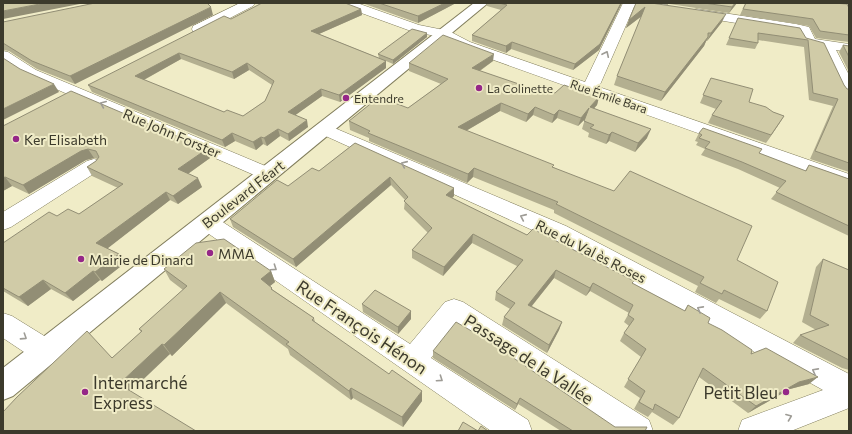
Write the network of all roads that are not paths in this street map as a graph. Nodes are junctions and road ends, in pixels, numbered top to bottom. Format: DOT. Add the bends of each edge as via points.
graph roads {
  1 [pos="249,3"];
  2 [pos="346,3"];
  3 [pos="482,3"];
  4 [pos="629,3"];
  5 [pos="189,34"];
  6 [pos="444,34"];
  7 [pos="827,45"];
  8 [pos="849,48"];
  9 [pos="3,55"];
  10 [pos="93,83"];
  11 [pos="590,89"];
  12 [pos="849,91"];
  13 [pos="68,96"];
  14 [pos="325,129"];
  15 [pos="94,165"];
  16 [pos="268,174"];
  17 [pos="849,181"];
  18 [pos="3,222"];
  19 [pos="207,222"];
  20 [pos="3,324"];
  21 [pos="45,352"];
  22 [pos="412,361"];
  23 [pos="3,386"];
  24 [pos="849,389"];
  25 [pos="849,394"];
  26 [pos="517,431"];
  27 [pos="638,431"];
  28 [pos="753,431"];
  1 -- 5 [label="street"];
  2 -- 6 [label="street, Rue Émile Bara" via="416,28"];
  3 -- 6 [label="main road, Boulevard Féart"];
  4 -- 7 [label="street" via="801,29 806,32 808,40"];
  11 -- 4 [label="street, one-way"];
  6 -- 11 [label="street, Rue Émile Bara" via="465,45"];
  6 -- 14 [label="main road, Boulevard Féart"];
  7 -- 8 [label="street"];
  7 -- 12 [label="street"];
  9 -- 13 [label="street, Rue John Forster"];
  10 -- 13 [label="street"];
  11 -- 17 [label="street, Rue Émile Bara"];
  16 -- 13 [label="street, Rue John Forster, one-way"];
  14 -- 16 [label="main road, Boulevard Féart"];
  24 -- 14 [label="street, Rue du Val ès Roses, one-way" via="558,232"];
  15 -- 18 [label="street"];
  16 -- 19 [label="main road, Boulevard Féart"];
  19 -- 21 [label="main road, Boulevard Féart"];
  19 -- 22 [label="street, Rue François Hénon, one-way"];
  20 -- 21 [label="street, one-way"];
  21 -- 23 [label="main road, Boulevard Féart"];
  22 -- 26 [label="street, Rue François Hénon, one-way"];
  22 -- 27 [label="street, Passage de la Vallée" via="454,309"];
  28 -- 25 [label="street, one-way"];
}
